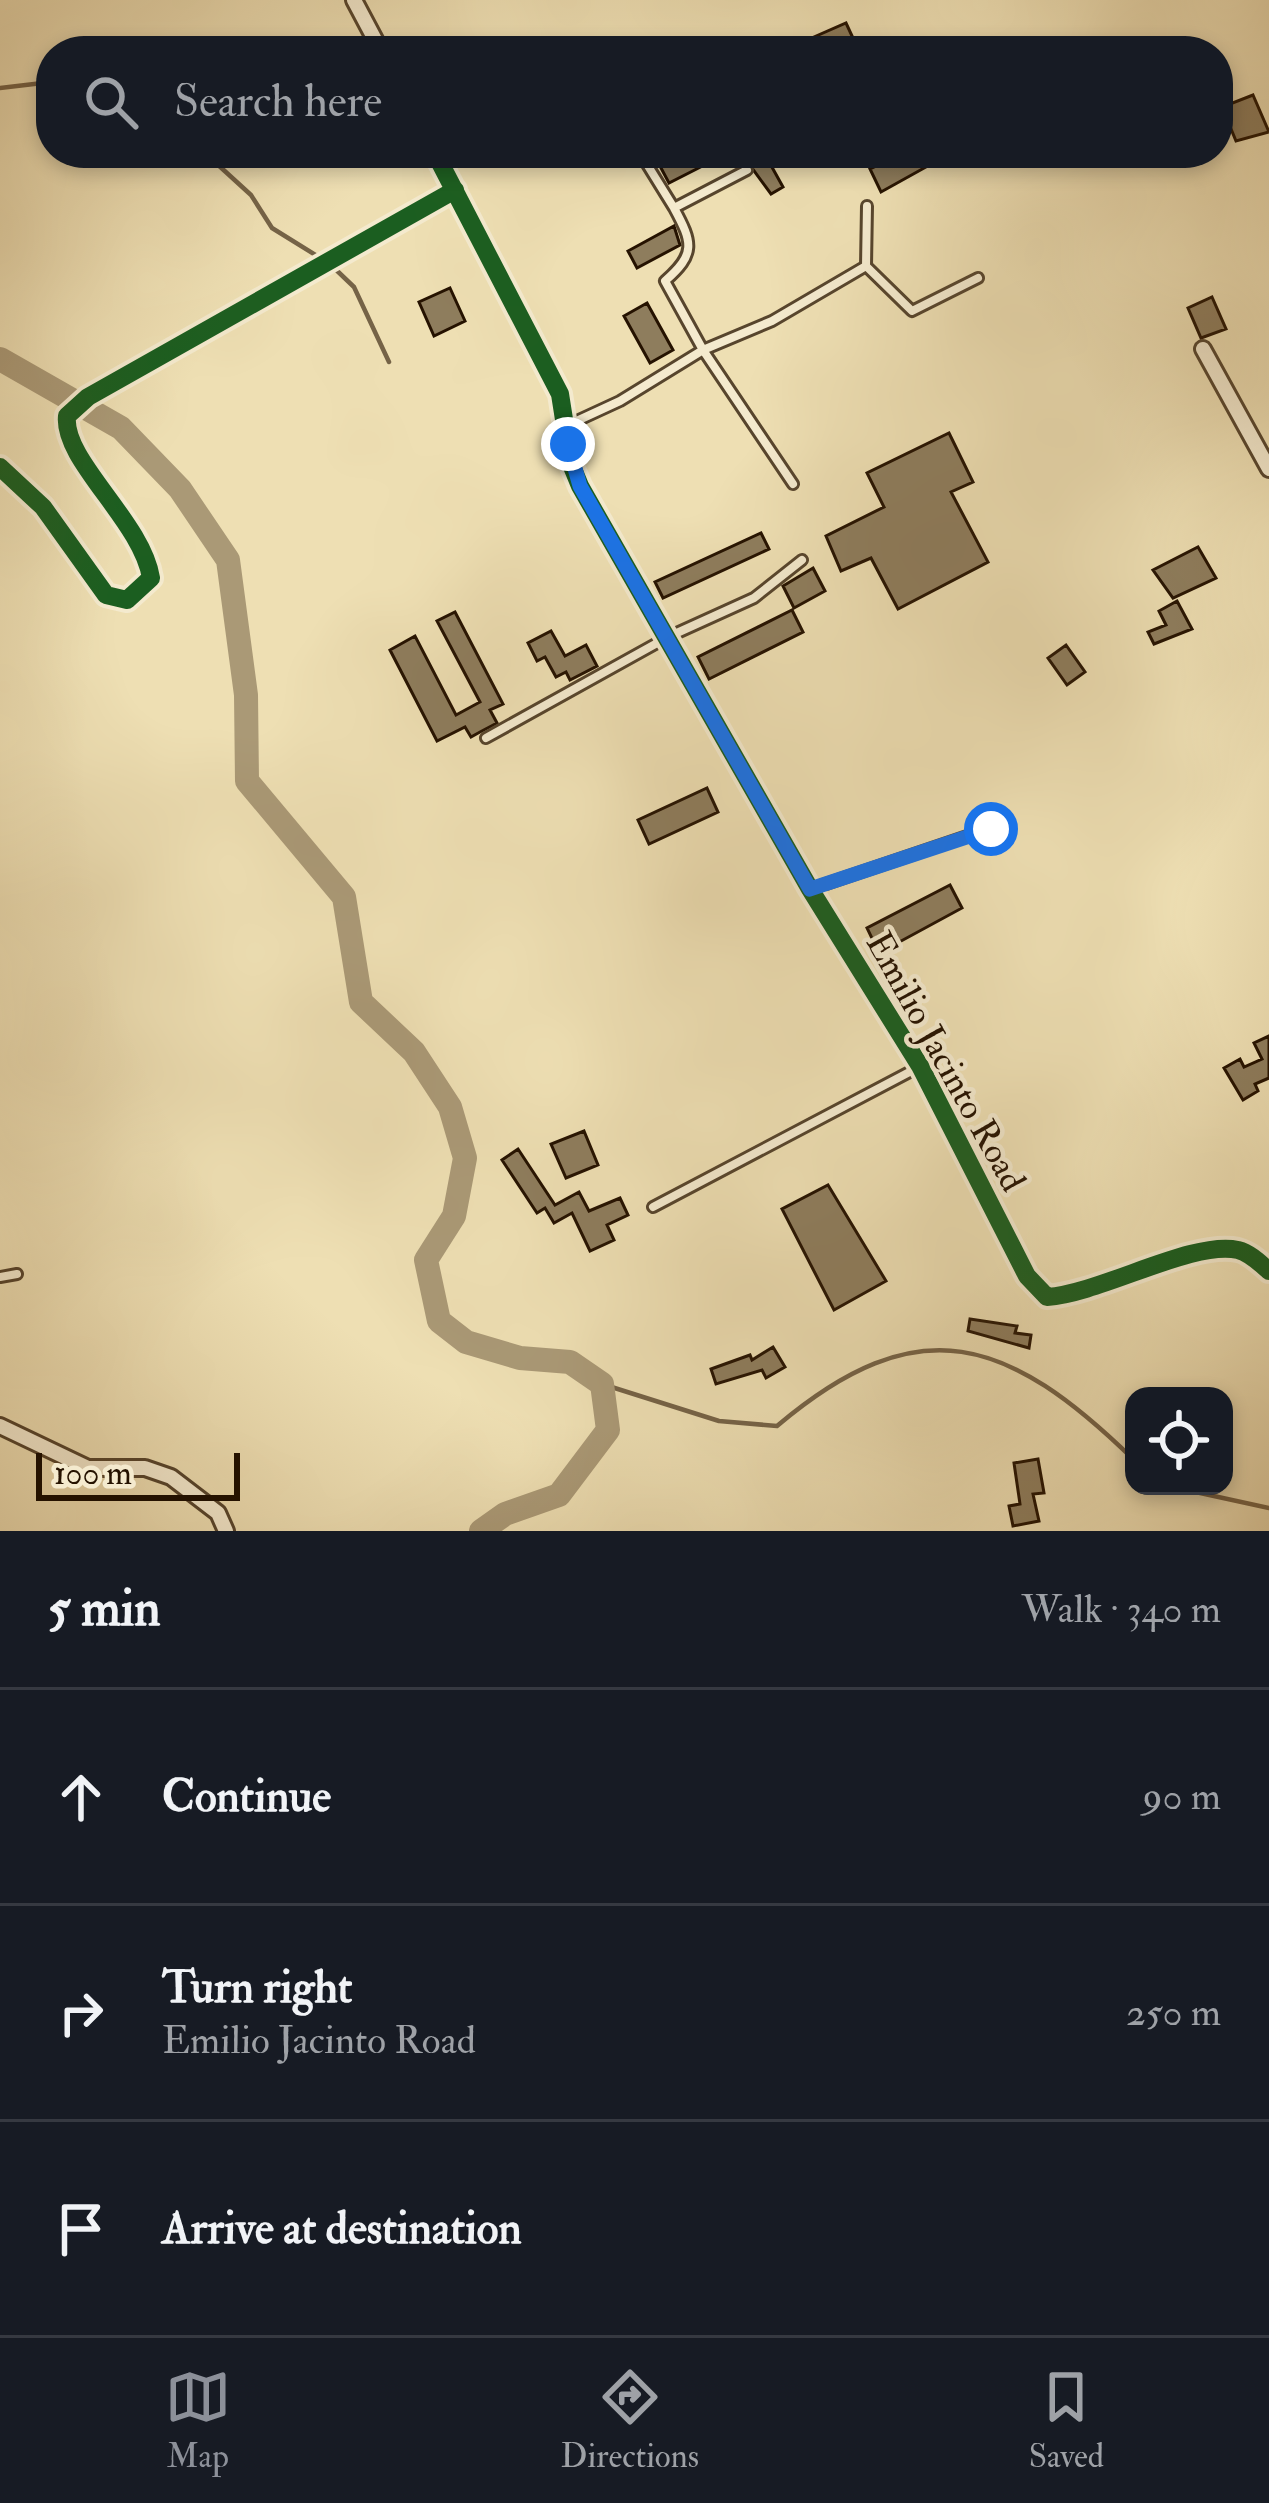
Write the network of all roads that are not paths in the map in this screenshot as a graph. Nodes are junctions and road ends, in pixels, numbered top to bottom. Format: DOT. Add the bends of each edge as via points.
graph roads {
  1 [pos="355,0"];
  2 [pos="373,36"];
  3 [pos="443,168"];
  4 [pos="649,168"];
  5 [pos="747,170"];
  6 [pos="454,190"];
  7 [pos="867,206"];
  8 [pos="674,208"];
  9 [pos="866,266"];
  10 [pos="978,278"];
  11 [pos="1203,349"];
  12 [pos="703,350"];
  13 [pos="568,425"];
  14 [pos="0,467"];
  15 [pos="1269,469"];
  16 [pos="793,484"];
  17 [pos="802,560"];
  18 [pos="668,638"];
  19 [pos="486,738"];
  20 [pos="991,829"];
  21 [pos="810,889"];
  22 [pos="920,1066"];
  23 [pos="653,1207"];
  24 [pos="1269,1270"];
  25 [pos="17,1274"];
  26 [pos="0,1277"];
  27 [pos="0,1426"];
  28 [pos="226,1531"];
  1 -- 2 [label="street"];
  3 -- 6 [label="street, Emilio Jacinto Road"];
  4 -- 8 [label="lane"];
  5 -- 8 [label="lane"];
  6 -- 13 [label="street, Emilio Jacinto Road" via="560,394"];
  6 -- 14 [label="street" via="67,416 65,432 147,556 151,578 139,593 127,600 106,595 43,507"];
  7 -- 9 [label="lane"];
  8 -- 12 [label="lane" via="693,242 686,263 665,281 667,292"];
  9 -- 10 [label="lane" via="912,311"];
  9 -- 12 [label="lane"];
  11 -- 15 [label="street"];
  12 -- 13 [label="lane"];
  12 -- 16 [label="lane"];
  13 -- 18 [label="street, Emilio Jacinto Road" via="580,486"];
  17 -- 18 [label="lane" via="754,598"];
  18 -- 19 [label="lane"];
  18 -- 21 [label="street, Emilio Jacinto Road"];
  20 -- 21 [label="lane"];
  21 -- 22 [label="street, Emilio Jacinto Road"];
  22 -- 23 [label="lane"];
  22 -- 24 [label="street, Emilio Jacinto Road" via="1027,1276 1046,1297 1077,1295 1203,1252 1235,1249"];
  25 -- 26 [label="lane"];
  27 -- 28 [label="street" via="88,1468 145,1468 171,1477 218,1513"];
}
